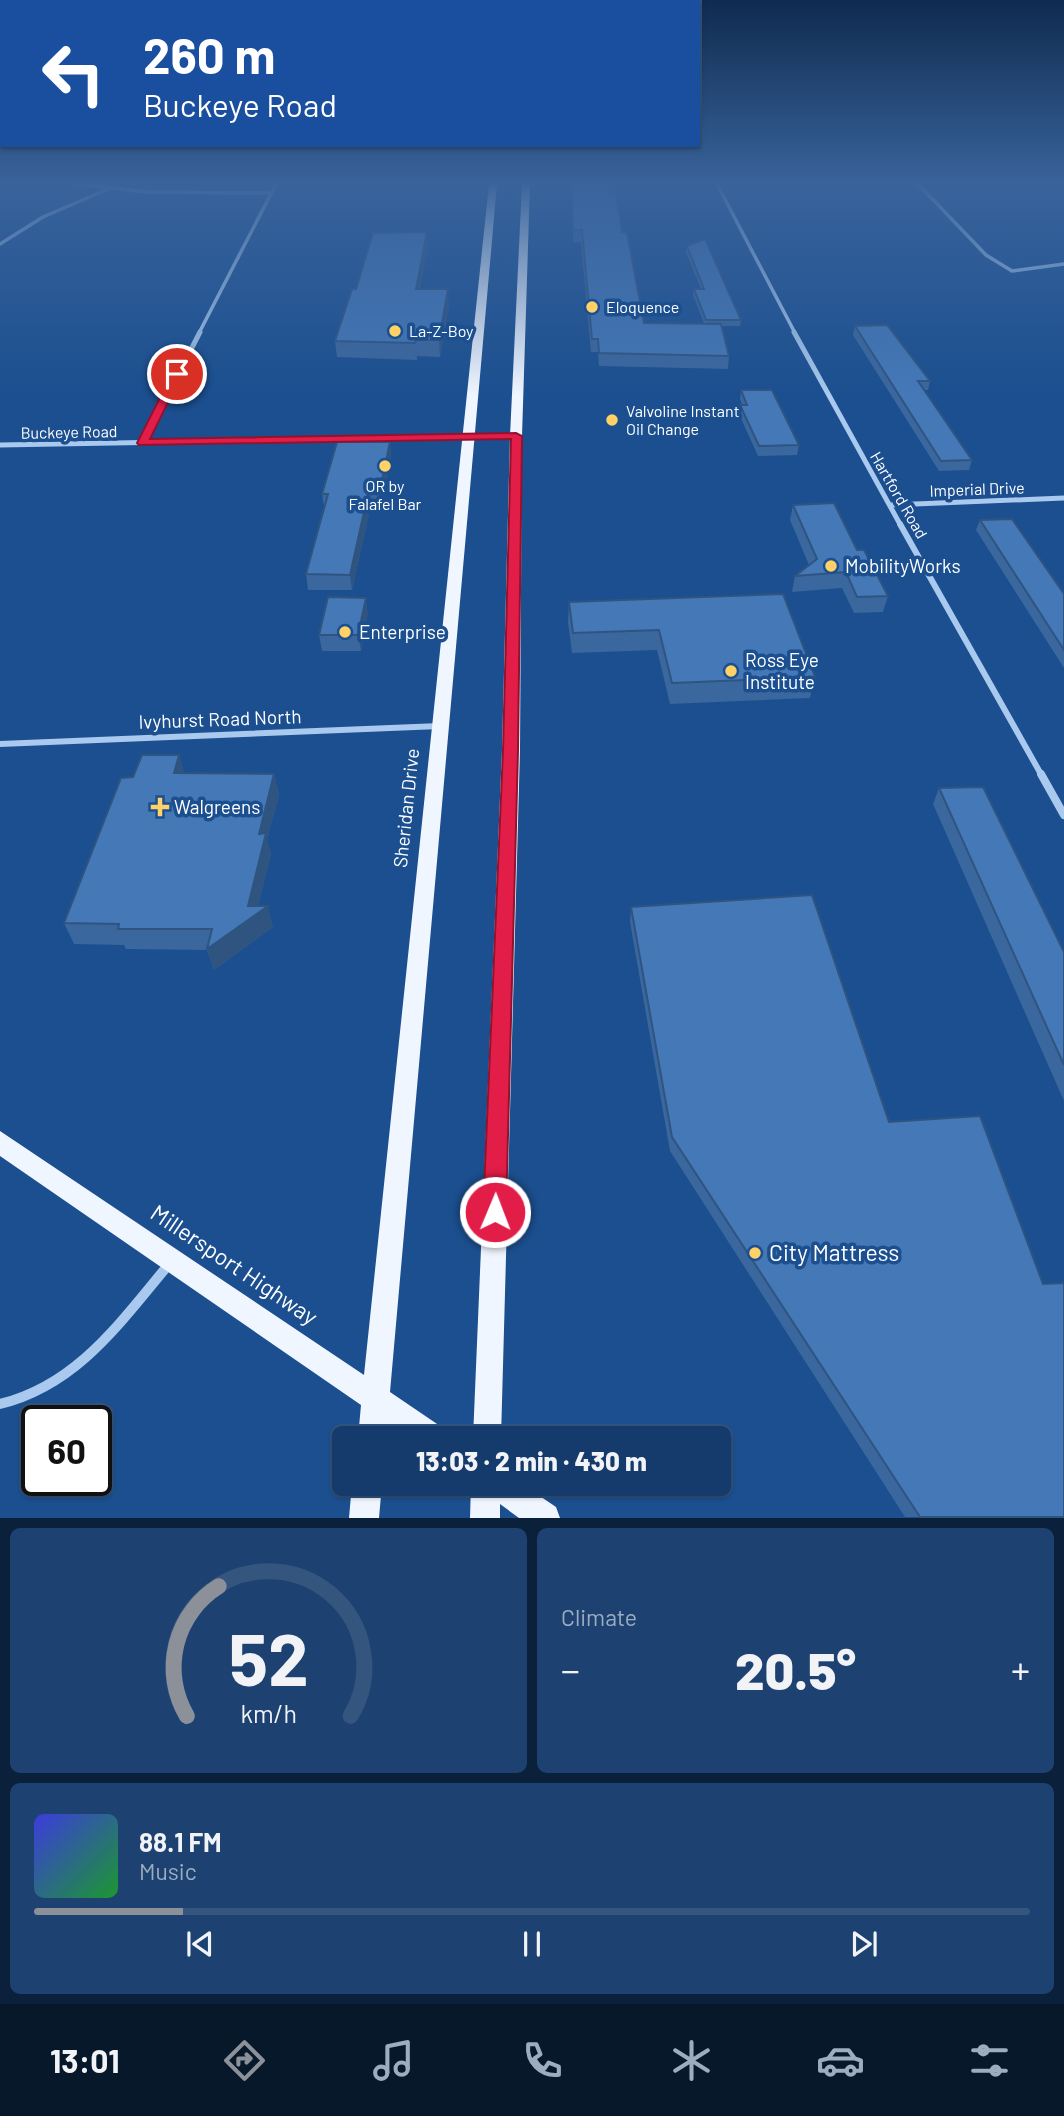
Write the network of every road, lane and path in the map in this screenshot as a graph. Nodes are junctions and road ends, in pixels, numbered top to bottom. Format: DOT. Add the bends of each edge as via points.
graph roads {
  1 [pos="239,255"];
  2 [pos="486,255"];
  3 [pos="523,255"];
  4 [pos="754,255"];
  5 [pos="986,255"];
  6 [pos="1064,264"];
  7 [pos="516,436"];
  8 [pos="469,437"];
  9 [pos="143,443"];
  10 [pos="0,445"];
  11 [pos="1064,498"];
  12 [pos="891,505"];
  13 [pos="441,726"];
  14 [pos="0,744"];
  15 [pos="1064,815"];
  16 [pos="0,1142"];
  17 [pos="172,1260"];
  18 [pos="376,1398"];
  19 [pos="0,1404"];
  20 [pos="373,1426"];
  21 [pos="416,1426"];
  22 [pos="487,1426"];
  23 [pos="366,1496"];
  24 [pos="486,1496"];
  25 [pos="514,1496"];
  26 [pos="364,1517"];
  27 [pos="485,1517"];
  28 [pos="545,1517"];
  1 -- 9 [label="street"];
  2 -- 8 [label="main road, Sheridan Drive"];
  3 -- 7 [label="main road"];
  4 -- 12 [label="street, Hartford Road" via="830,401"];
  5 -- 6 [label="street" via="1012,271"];
  7 -- 8 [label="street, Buckeye Road"];
  7 -- 22 [label="main road"];
  8 -- 9 [label="street, Buckeye Road"];
  8 -- 13 [label="main road, Sheridan Drive"];
  9 -- 10 [label="street, Buckeye Road"];
  11 -- 12 [label="street, Imperial Drive"];
  12 -- 15 [label="street, Hartford Road"];
  13 -- 14 [label="street, Ivyhurst Road North"];
  13 -- 18 [label="main road, Sheridan Drive"];
  16 -- 17 [label="main road, Millersport Highway"];
  17 -- 18 [label="main road, Millersport Highway"];
  17 -- 19 [label="street" via="70,1372 19,1402"];
  18 -- 20 [label="main road, Sheridan Drive"];
  18 -- 21 [label="main road, Millersport Highway"];
  23 -- 26 [label="main road"];
  24 -- 27 [label="main road"];
  25 -- 28 [label="main road"];
}
